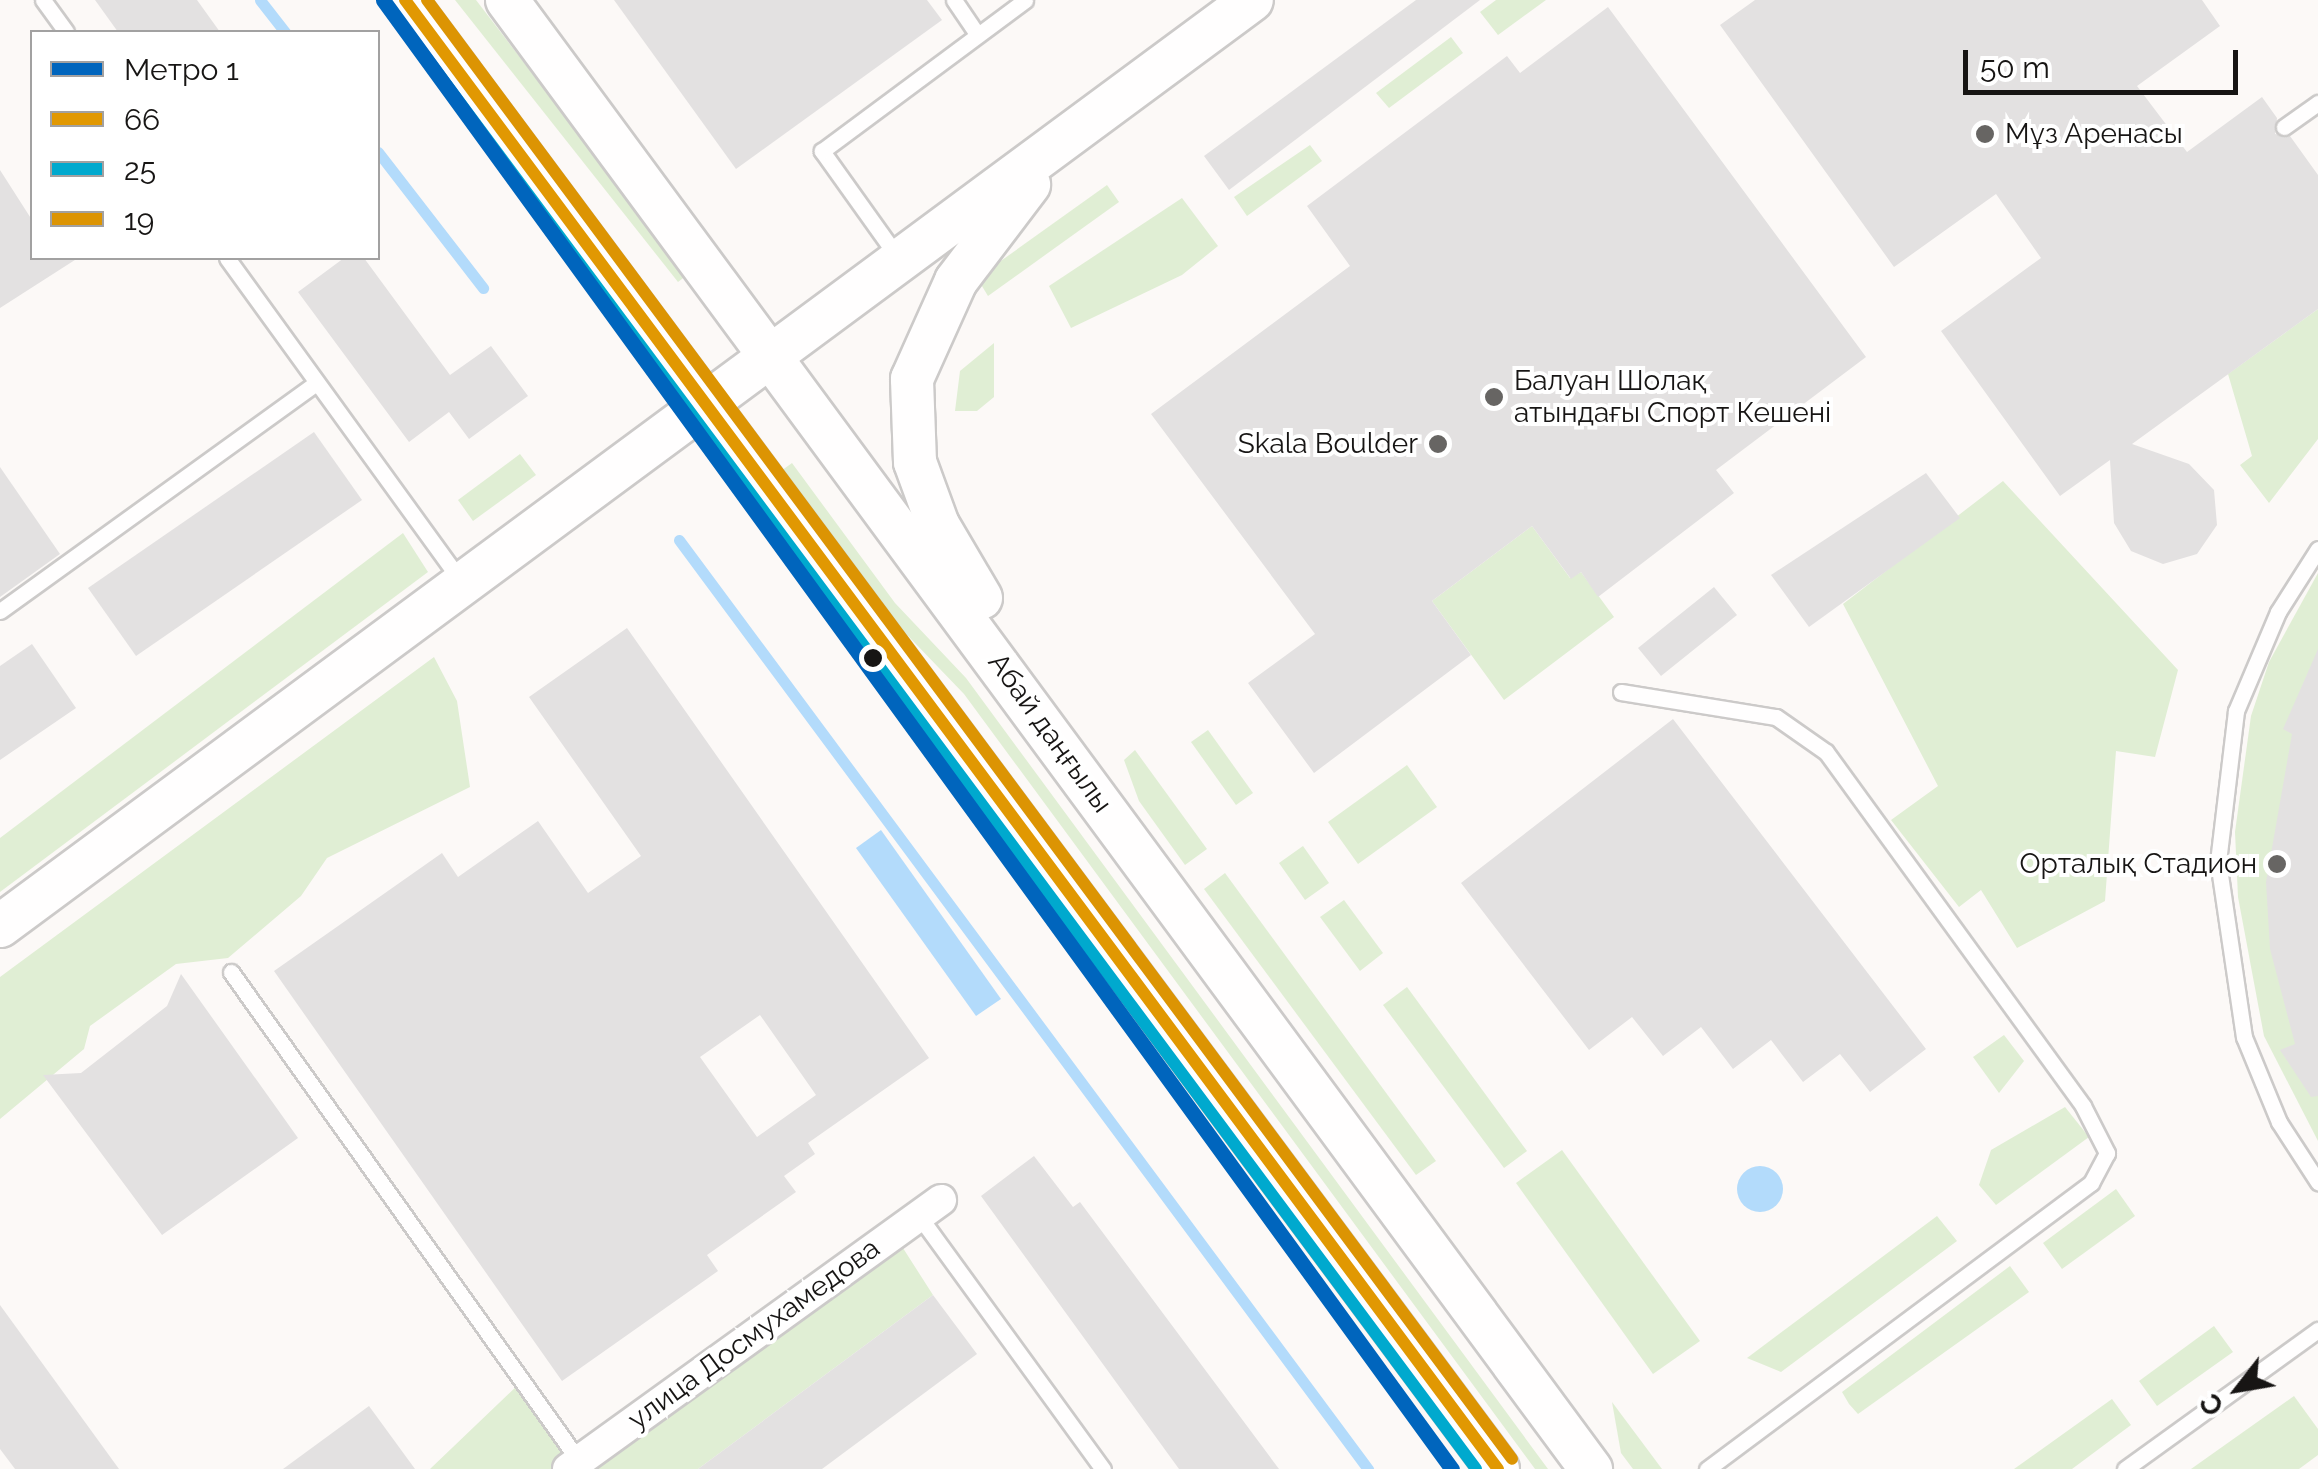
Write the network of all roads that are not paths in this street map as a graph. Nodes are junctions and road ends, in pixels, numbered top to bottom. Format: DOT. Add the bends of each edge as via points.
graph roads {
  1 [pos="43,0"];
  2 [pos="405,0"];
  3 [pos="506,0"];
  4 [pos="954,0"];
  5 [pos="1025,0"];
  6 [pos="1252,0"];
  7 [pos="65,30"];
  8 [pos="977,34"];
  9 [pos="2318,102"];
  10 [pos="2284,127"];
  11 [pos="1060,144"];
  12 [pos="228,260"];
  13 [pos="901,262"];
  14 [pos="774,356"];
  15 [pos="316,382"];
  16 [pos="704,407"];
  17 [pos="2318,549"];
  18 [pos="464,584"];
  19 [pos="0,611"];
  20 [pos="1621,692"];
  21 [pos="1100,800"];
  22 [pos="0,926"];
  23 [pos="231,972"];
  24 [pos="2318,1182"];
  25 [pos="930,1208"];
  26 [pos="2318,1330"];
  27 [pos="574,1465"];
  28 [pos="1103,1469"];
  29 [pos="1498,1469"];
  30 [pos="1591,1469"];
  31 [pos="1707,1469"];
  32 [pos="2125,1469"];
  1 -- 7 [label="lane"];
  2 -- 16 [label="main road"];
  3 -- 14 [label="main road, Абай даңғылы"];
  4 -- 8 [label="lane"];
  5 -- 8 [label="lane"];
  6 -- 11 [label="main road"];
  8 -- 13 [label="lane" via="822,151"];
  9 -- 10 [label="lane"];
  11 -- 13 [label="main road"];
  11 -- 21 [label="main road" via="956,281 912,379 910,412 915,462 938,525"];
  12 -- 15 [label="lane"];
  13 -- 14 [label="main road"];
  14 -- 16 [label="main road"];
  14 -- 21 [label="main road, Абай даңғылы"];
  15 -- 18 [label="lane"];
  15 -- 19 [label="lane"];
  16 -- 18 [label="main road"];
  16 -- 29 [label="main road" via="876,640 1040,844"];
  17 -- 24 [label="lane" via="2278,612 2236,711 2218,862 2244,1038 2279,1122"];
  18 -- 22 [label="main road"];
  20 -- 31 [label="lane" via="1776,718 1826,752 2082,1106 2106,1153 2092,1183"];
  21 -- 30 [label="main road, Абай даңғылы"];
  23 -- 27 [label="lane"];
  25 -- 27 [label="street, улица Досмухамедова"];
  25 -- 28 [label="lane"];
  26 -- 32 [label="lane"];
}
